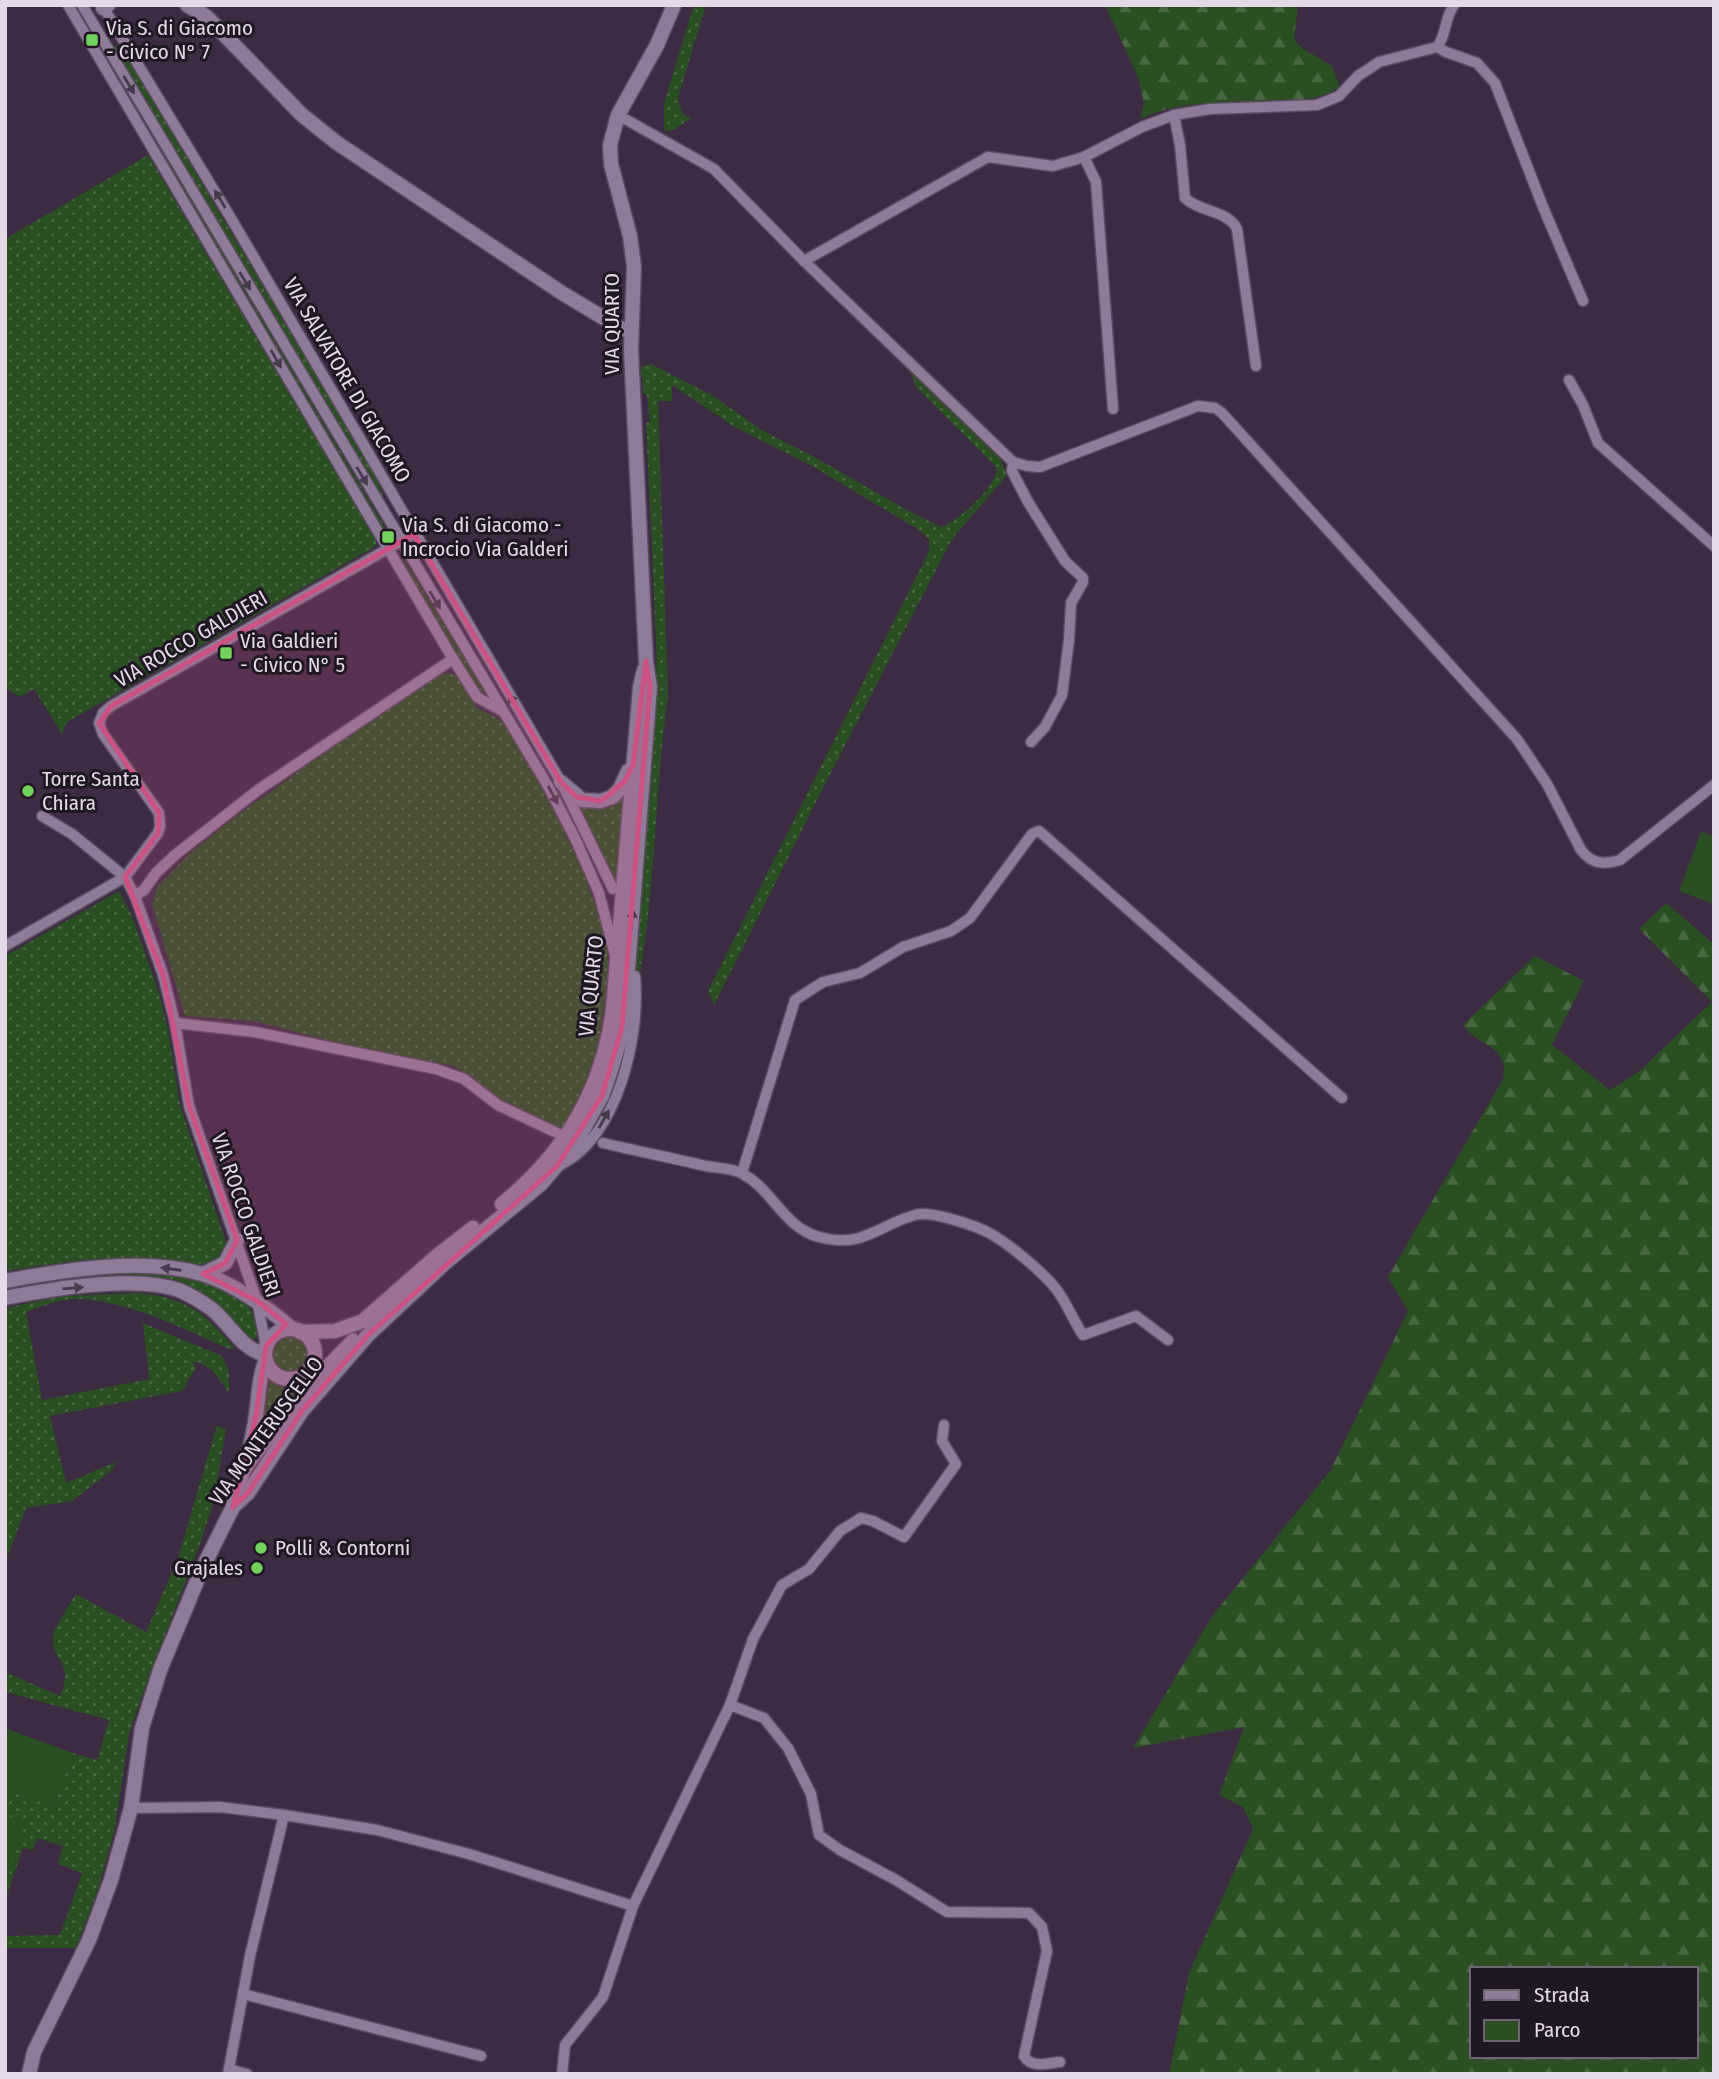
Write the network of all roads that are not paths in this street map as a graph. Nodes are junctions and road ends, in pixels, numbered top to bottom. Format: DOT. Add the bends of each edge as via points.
graph roads {
  1 [pos="68,5"];
  2 [pos="82,5"];
  3 [pos="187,5"];
  4 [pos="674,5"];
  5 [pos="1454,5"];
  6 [pos="104,6"];
  7 [pos="1437,47"];
  8 [pos="618,115"];
  9 [pos="1174,115"];
  10 [pos="1084,157"];
  11 [pos="804,261"];
  12 [pos="1583,301"];
  13 [pos="631,331"];
  14 [pos="1256,366"];
  15 [pos="1569,380"];
  16 [pos="1113,409"];
  17 [pos="1013,462"];
  18 [pos="414,534"];
  19 [pos="400,541"];
  20 [pos="1714,547"];
  21 [pos="388,549"];
  22 [pos="453,659"];
  23 [pos="646,661"];
  24 [pos="502,711"];
  25 [pos="1031,742"];
  26 [pos="633,765"];
  27 [pos="561,782"];
  28 [pos="1714,785"];
  29 [pos="42,816"];
  30 [pos="125,877"];
  31 [pos="613,889"];
  32 [pos="135,895"];
  33 [pos="5,946"];
  34 [pos="616,959"];
  35 [pos="635,976"];
  36 [pos="175,1023"];
  37 [pos="1342,1098"];
  38 [pos="557,1133"];
  39 [pos="603,1143"];
  40 [pos="557,1166"];
  41 [pos="742,1173"];
  42 [pos="237,1240"];
  43 [pos="203,1274"];
  44 [pos="5,1280"];
  45 [pos="5,1298"];
  46 [pos="257,1301"];
  47 [pos="296,1330"];
  48 [pos="353,1338"];
  49 [pos="1168,1340"];
  50 [pos="242,1343"];
  51 [pos="265,1354"];
  52 [pos="318,1374"];
  53 [pos="259,1379"];
  54 [pos="944,1425"];
  55 [pos="245,1471"];
  56 [pos="233,1507"];
  57 [pos="730,1705"];
  58 [pos="131,1808"];
  59 [pos="284,1815"];
  60 [pos="633,1906"];
  61 [pos="243,1994"];
  62 [pos="481,2056"];
  63 [pos="1060,2062"];
  64 [pos="228,2071"];
  65 [pos="29,2074"];
  66 [pos="247,2074"];
  67 [pos="562,2074"];
  1 -- 21 [label="street, VIA SALVATORE DI GIACOMO, one-way"];
  2 -- 19 [label="street, VIA SALVATORE DI GIACOMO, one-way"];
  3 -- 13 [label="street" via="207,17 302,115 337,143 562,293"];
  4 -- 8 [label="street, VIA QUARTO"];
  5 -- 7 [label="street"];
  18 -- 6 [label="street, VIA SALVATORE DI GIACOMO, one-way"];
  7 -- 9 [label="street" via="1368,67 1339,96 1317,104"];
  7 -- 12 [label="street" via="1477,63 1495,83"];
  8 -- 11 [label="street" via="714,170"];
  8 -- 13 [label="street, VIA QUARTO" via="610,155 632,251"];
  9 -- 10 [label="street"];
  9 -- 14 [label="street" via="1185,198 1231,220 1237,229"];
  10 -- 11 [label="street" via="1054,166 989,158"];
  10 -- 16 [label="street" via="1096,182"];
  11 -- 17 [label="street"];
  13 -- 23 [label="street, VIA QUARTO"];
  15 -- 20 [label="street" via="1598,443"];
  17 -- 25 [label="street" via="1012,471 1028,502 1065,561 1083,578 1071,603 1062,695"];
  17 -- 28 [label="street" via="1040,467 1198,405 1215,408 1517,740 1548,784 1587,858 1608,863 1620,860"];
  18 -- 19 [label="street, VIA ROCCO GALDIERI"];
  27 -- 18 [label="street, VIA SALVATORE DI GIACOMO, one-way"];
  19 -- 21 [label="street, VIA ROCCO GALDIERI"];
  19 -- 24 [label="street, VIA SALVATORE DI GIACOMO, one-way"];
  21 -- 22 [label="street, VIA SALVATORE DI GIACOMO"];
  21 -- 30 [label="street, VIA ROCCO GALDIERI" via="103,713 100,729 160,819 154,840"];
  22 -- 24 [label="street, VIA SALVATORE DI GIACOMO" via="477,697"];
  22 -- 32 [label="street" via="258,790 175,855"];
  23 -- 26 [label="street, VIA QUARTO"];
  40 -- 23 [label="street, VIA QUARTO, one-way" via="602,1096 622,1027 650,687"];
  24 -- 34 [label="street, VIA SALVATORE DI GIACOMO, one-way" via="575,838 599,893"];
  26 -- 27 [label="street" via="620,789 601,801 582,800"];
  26 -- 34 [label="street, VIA QUARTO"];
  27 -- 31 [label="street, VIA SALVATORE DI GIACOMO"];
  29 -- 30 [label="street"];
  30 -- 32 [label="street, VIA ROCCO GALDIERI"];
  30 -- 33 [label="street"];
  32 -- 36 [label="street, VIA ROCCO GALDIERI"];
  34 -- 47 [label="street, VIA QUARTO" via="610,1031 599,1072 580,1113 548,1159 514,1194 363,1321 335,1331"];
  40 -- 35 [label="street, one-way" via="574,1158 592,1139 614,1101 635,1023"];
  36 -- 38 [label="street" via="255,1032 436,1069 464,1079 498,1105"];
  36 -- 42 [label="street, VIA ROCCO GALDIERI" via="190,1106"];
  37 -- 41 [label="street" via="1039,831 1032,834 970,918 951,931 903,947 860,973 823,982 794,1000"];
  39 -- 41 [label="street"];
  40 -- 52 [label="street, VIA MONTERUSCELLO"];
  41 -- 49 [label="street" via="793,1224 820,1237 860,1239 923,1214 980,1230 1055,1287 1083,1335 1136,1316"];
  42 -- 43 [label="street" via="225,1263"];
  42 -- 46 [label="street, VIA ROCCO GALDIERI"];
  43 -- 44 [label="street, one-way" via="130,1267"];
  43 -- 46 [label="street"];
  45 -- 50 [label="street, one-way" via="131,1284 168,1288 201,1301 221,1316"];
  46 -- 47 [label="street"];
  46 -- 51 [label="street, VIA ROCCO GALDIERI"];
  47 -- 51 [label="street" via="276,1333"];
  47 -- 52 [label="street" via="311,1341"];
  48 -- 52 [label="street"];
  50 -- 51 [label="street"];
  50 -- 53 [label="street"];
  51 -- 52 [label="street" via="275,1375 282,1378"];
  51 -- 53 [label="street"];
  52 -- 55 [label="street"];
  52 -- 56 [label="street, VIA MONTERUSCELLO" via="287,1432 248,1493"];
  53 -- 55 [label="street"];
  54 -- 57 [label="street" via="942,1441 956,1464 904,1537 861,1518 840,1531 809,1569 782,1585 752,1639"];
  55 -- 56 [label="street"];
  56 -- 58 [label="street, VIA MONTERUSCELLO" via="160,1670 142,1728"];
  57 -- 60 [label="street"];
  57 -- 63 [label="street" via="764,1717 788,1748 811,1794 819,1835 840,1850 947,1913 1029,1913 1042,1927 1047,1951 1024,2056 1034,2064"];
  58 -- 59 [label="street" via="220,1807"];
  58 -- 65 [label="street, VIA MONTERUSCELLO" via="89,1940 38,2042"];
  59 -- 60 [label="street" via="421,1840"];
  59 -- 61 [label="street"];
  60 -- 67 [label="street" via="603,1997 565,2045"];
  61 -- 62 [label="street"];
  61 -- 64 [label="street"];
  64 -- 66 [label="street"];
}
